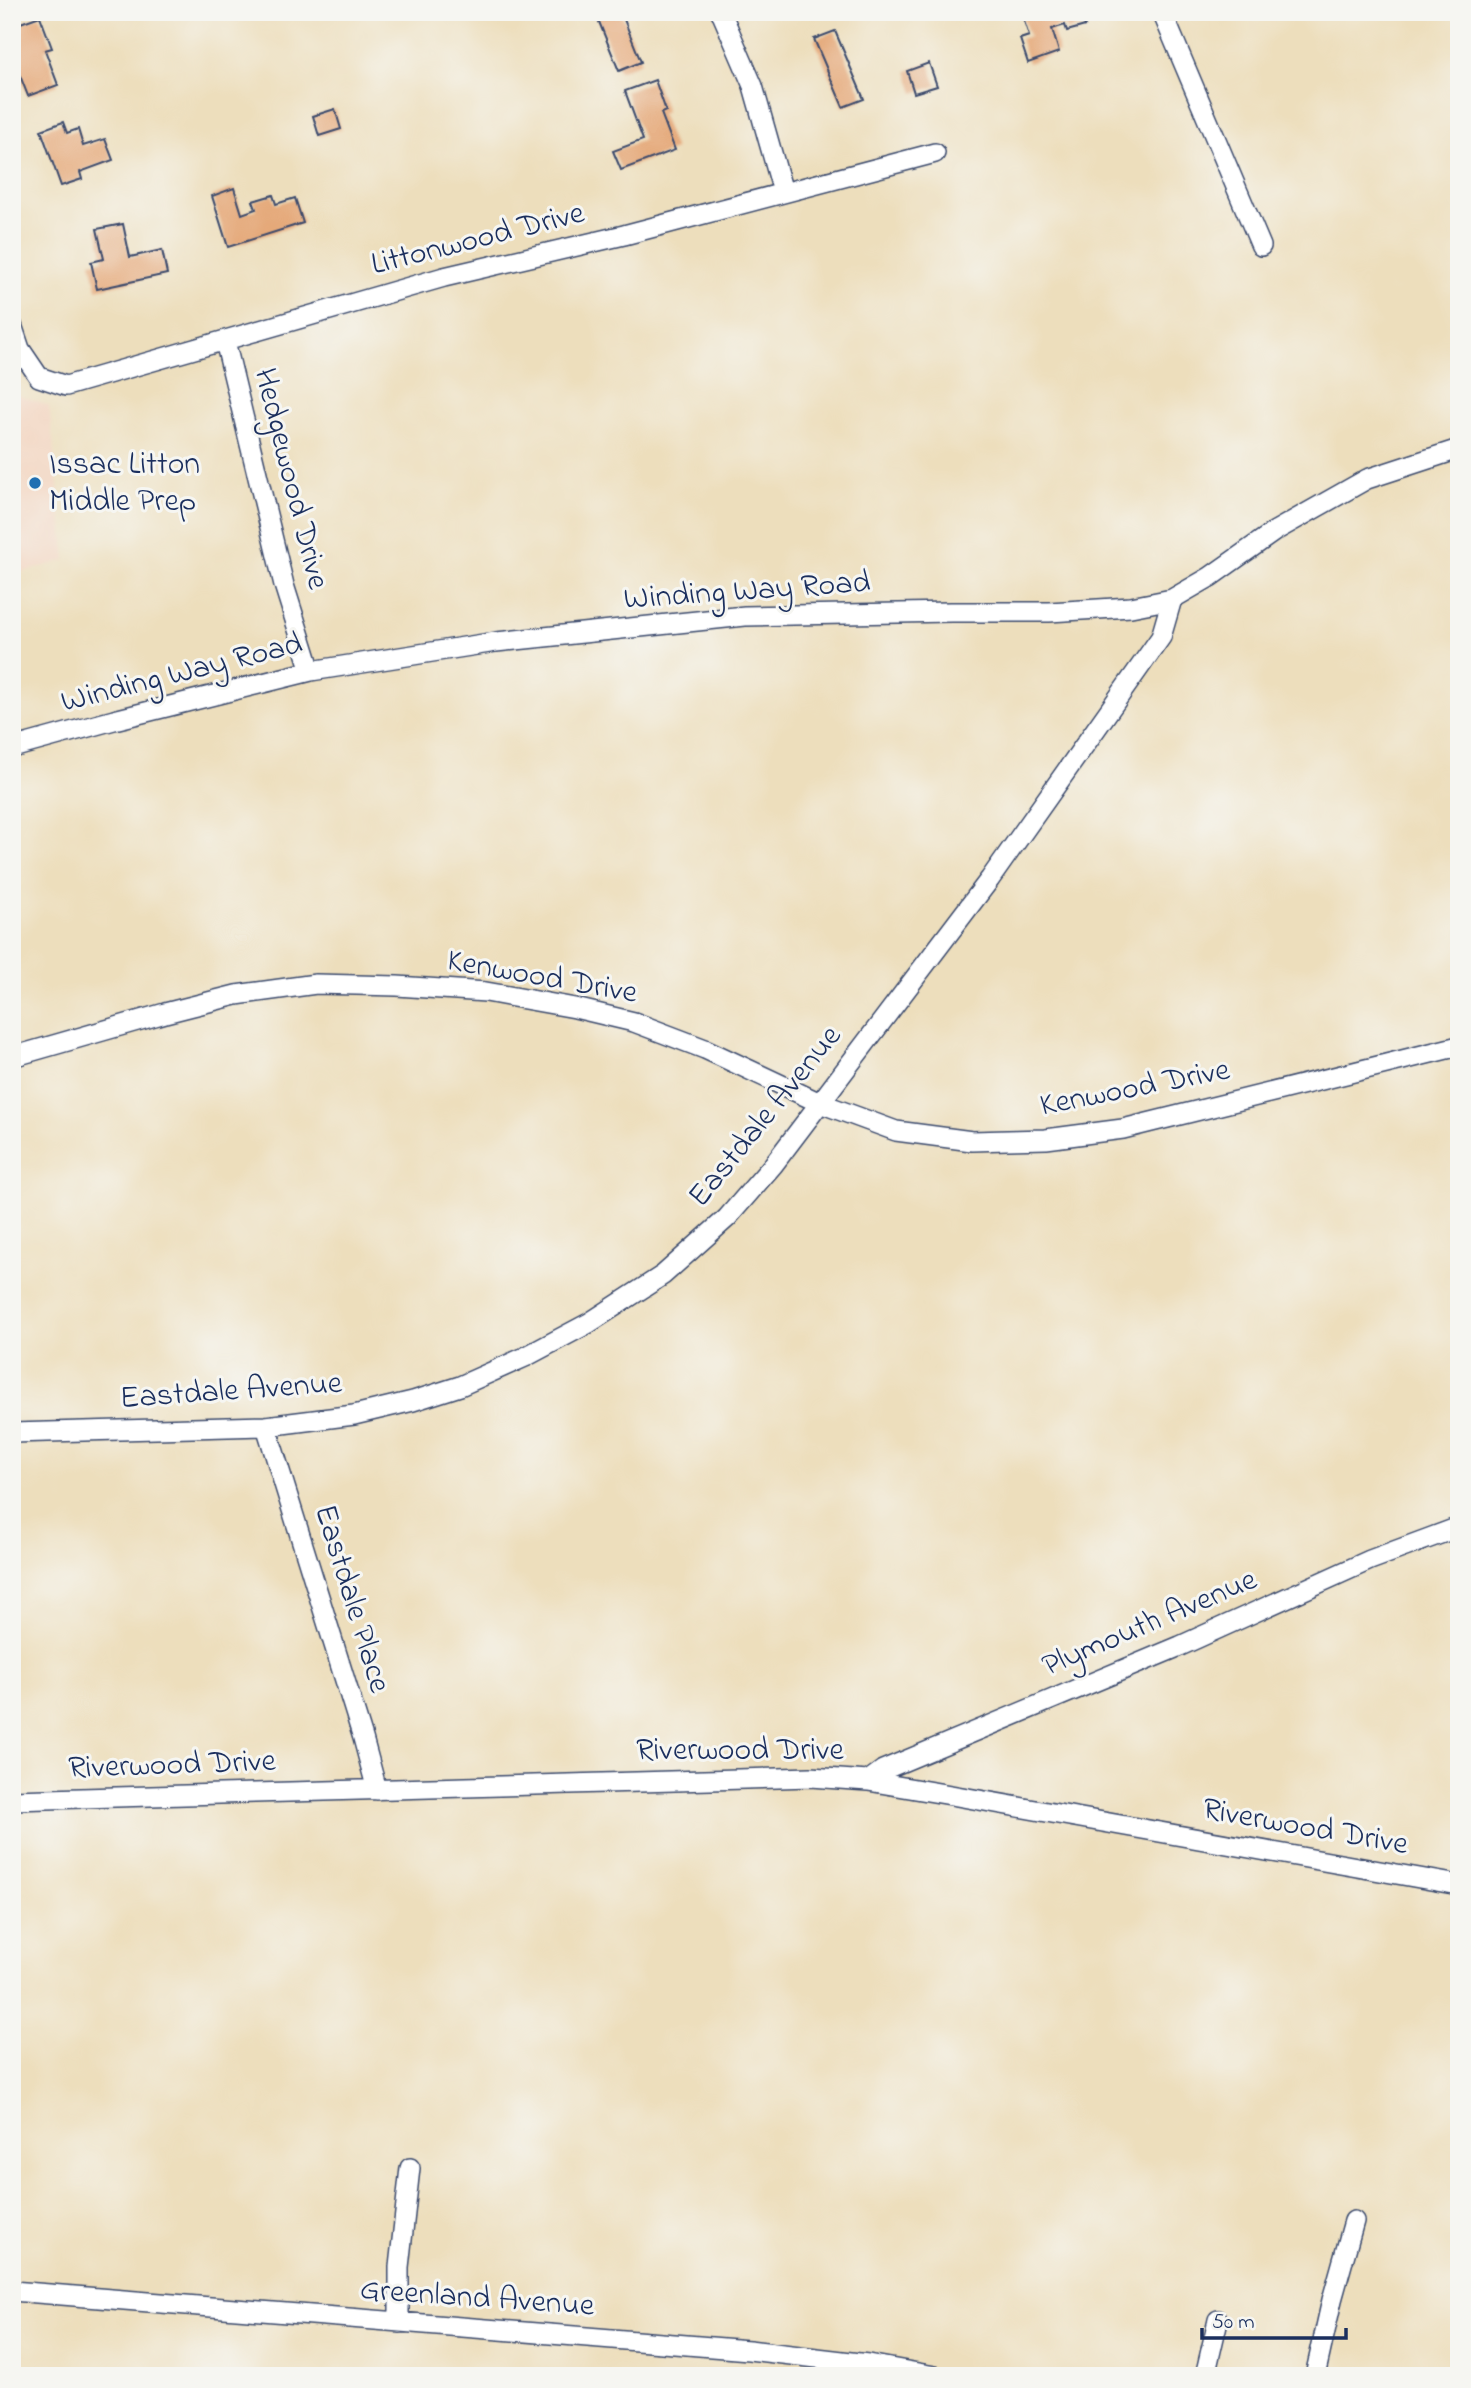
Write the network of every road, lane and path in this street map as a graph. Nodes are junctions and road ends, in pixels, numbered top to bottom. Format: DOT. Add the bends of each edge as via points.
graph roads {
  1 [pos="721,12"];
  2 [pos="1163,12"];
  3 [pos="935,153"];
  4 [pos="783,192"];
  5 [pos="1261,246"];
  6 [pos="12,325"];
  7 [pos="225,341"];
  8 [pos="1459,449"];
  9 [pos="1172,599"];
  10 [pos="310,671"];
  11 [pos="12,748"];
  12 [pos="1459,1046"];
  13 [pos="12,1057"];
  14 [pos="820,1103"];
  15 [pos="266,1426"];
  16 [pos="12,1433"];
  17 [pos="1459,1527"];
  18 [pos="868,1781"];
  19 [pos="377,1790"];
  20 [pos="12,1800"];
  21 [pos="1459,1885"];
  22 [pos="410,2168"];
  23 [pos="1354,2221"];
  24 [pos="12,2291"];
  25 [pos="1218,2320"];
  26 [pos="399,2323"];
  27 [pos="935,2376"];
  28 [pos="1205,2376"];
  29 [pos="1315,2376"];
  1 -- 4 [label="street" via="753,86"];
  2 -- 5 [label="street"];
  3 -- 4 [label="street, Littonwood Drive"];
  4 -- 7 [label="street, Littonwood Drive" via="444,277"];
  6 -- 7 [label="street, Littonwood Drive" via="20,349 39,377 66,386"];
  7 -- 10 [label="street, Hedgewood Drive"];
  8 -- 9 [label="street, Winding Way Road" via="1367,479 1275,531"];
  9 -- 10 [label="street, Winding Way Road" via="1126,608 1049,612 745,617 496,642"];
  9 -- 14 [label="street, Eastdale Avenue" via="1161,637 989,879"];
  10 -- 11 [label="street, Winding Way Road"];
  12 -- 14 [label="street, Kenwood Drive" via="1123,1129 1046,1139 972,1141 896,1131"];
  13 -- 14 [label="street, Kenwood Drive" via="236,995 316,984 397,986 486,992 634,1022 705,1049"];
  14 -- 15 [label="street, Eastdale Avenue" via="727,1218 663,1275 590,1323 460,1386 413,1401 354,1415"];
  15 -- 16 [label="street, Eastdale Avenue"];
  15 -- 19 [label="street, Eastdale Place"];
  17 -- 18 [label="street, Plymouth Avenue" via="1370,1560 1180,1646 883,1770"];
  18 -- 19 [label="street, Riverwood Drive" via="797,1777"];
  18 -- 21 [label="street, Riverwood Drive"];
  19 -- 20 [label="street, Riverwood Drive"];
  22 -- 26 [label="street" via="399,2267"];
  23 -- 29 [label="street"];
  24 -- 26 [label="street, Greenland Avenue"];
  25 -- 28 [label="street"];
  26 -- 27 [label="street, Greenland Avenue" via="749,2350"];
}
